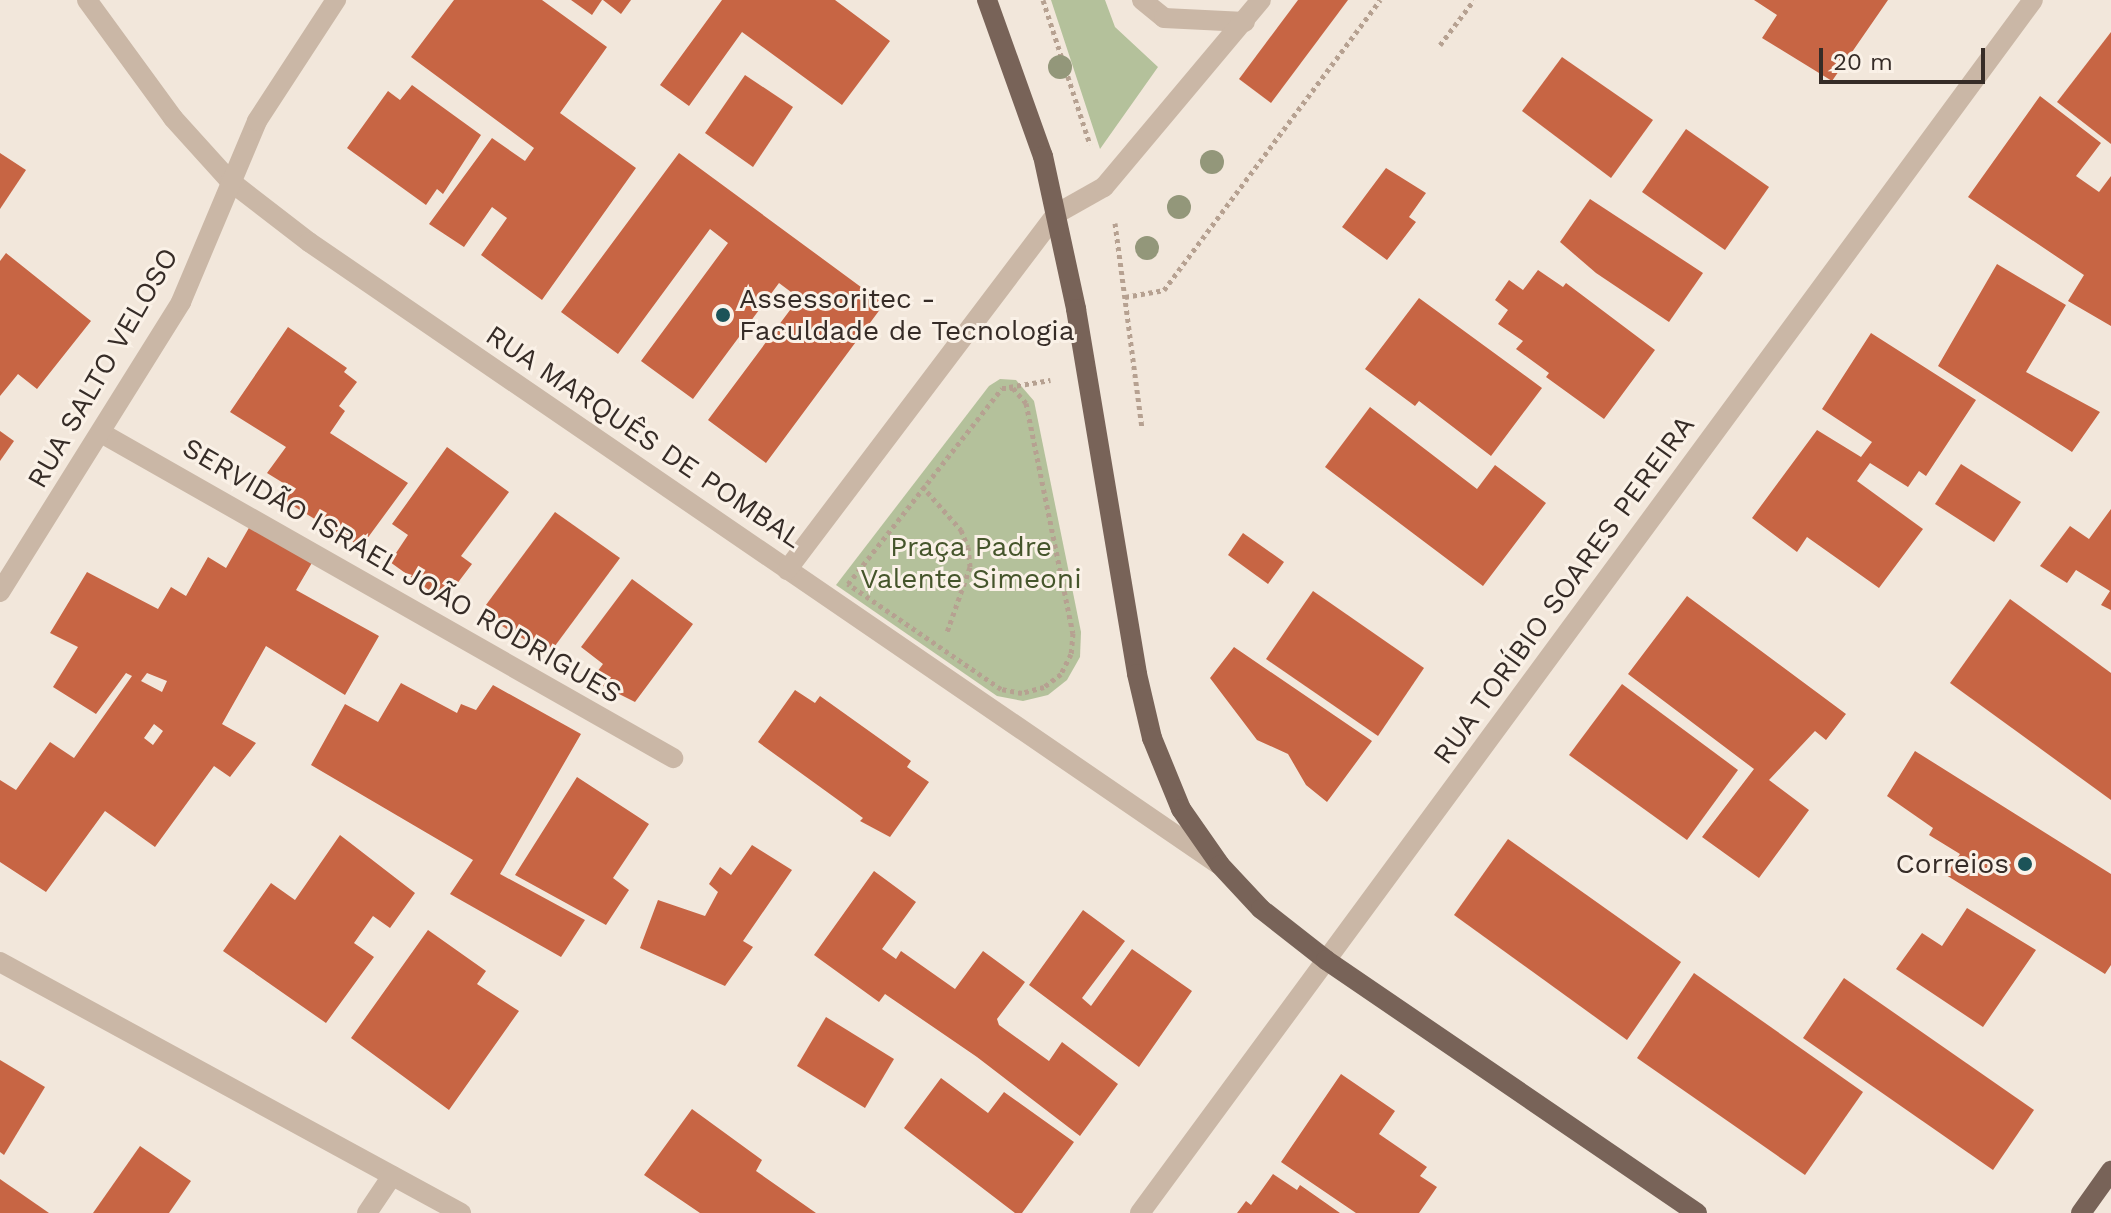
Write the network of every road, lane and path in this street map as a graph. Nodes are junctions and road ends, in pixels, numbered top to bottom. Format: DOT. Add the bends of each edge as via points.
graph roads {
  1 [pos="87,0"];
  2 [pos="336,0"];
  3 [pos="987,0"];
  4 [pos="1142,0"];
  5 [pos="1261,0"];
  6 [pos="1380,0"];
  7 [pos="1474,0"];
  8 [pos="2033,0"];
  9 [pos="1245,22"];
  10 [pos="1440,45"];
  11 [pos="230,181"];
  12 [pos="1056,214"];
  13 [pos="1125,297"];
  14 [pos="103,434"];
  15 [pos="922,486"];
  16 [pos="787,570"];
  17 [pos="0,592"];
  18 [pos="941,649"];
  19 [pos="673,758"];
  20 [pos="1220,865"];
  21 [pos="1326,960"];
  22 [pos="0,962"];
  23 [pos="2111,1171"];
  24 [pos="392,1176"];
  25 [pos="367,1213"];
  26 [pos="461,1213"];
  27 [pos="1140,1213"];
  28 [pos="1697,1213"];
  29 [pos="2081,1213"];
  1 -- 11 [label="street, RUA MARQUÊS DE POMBAL" via="173,118"];
  2 -- 11 [label="street, RUA SALTO VELOSO" via="284,74"];
  3 -- 12 [label="main road" via="1043,156"];
  4 -- 9 [label="street" via="1164,18"];
  5 -- 9 [label="street"];
  6 -- 13 [label="path" via="1164,290"];
  7 -- 10 [label="path"];
  8 -- 21 [label="street, RUA TORÍBIO SOARES PEREIRA"];
  9 -- 12 [label="street" via="1104,187"];
  11 -- 14 [label="street, RUA SALTO VELOSO" via="181,302"];
  11 -- 16 [label="street, RUA MARQUÊS DE POMBAL" via="309,242"];
  12 -- 16 [label="street"];
  12 -- 20 [label="main road" via="1152,738 1181,809"];
  14 -- 17 [label="street, RUA SALTO VELOSO"];
  14 -- 19 [label="street, SERVIDÃO ISRAEL JOÃO RODRIGUES"];
  15 -- 18 [label="path" via="961,530 968,547 970,567"];
  15 -- 18 [label="path" via="848,584"];
  15 -- 18 [label="path" via="994,393 1013,388 1022,394 1073,633 1071,654 1061,674 1044,687 1022,693 1001,689"];
  16 -- 20 [label="street, RUA MARQUÊS DE POMBAL"];
  20 -- 21 [label="main road" via="1261,909"];
  21 -- 27 [label="street, RUA TORÍBIO SOARES PEREIRA"];
  21 -- 28 [label="main road"];
  22 -- 24 [label="street"];
  23 -- 29 [label="main road"];
  24 -- 25 [label="street"];
  24 -- 26 [label="street"];
}
